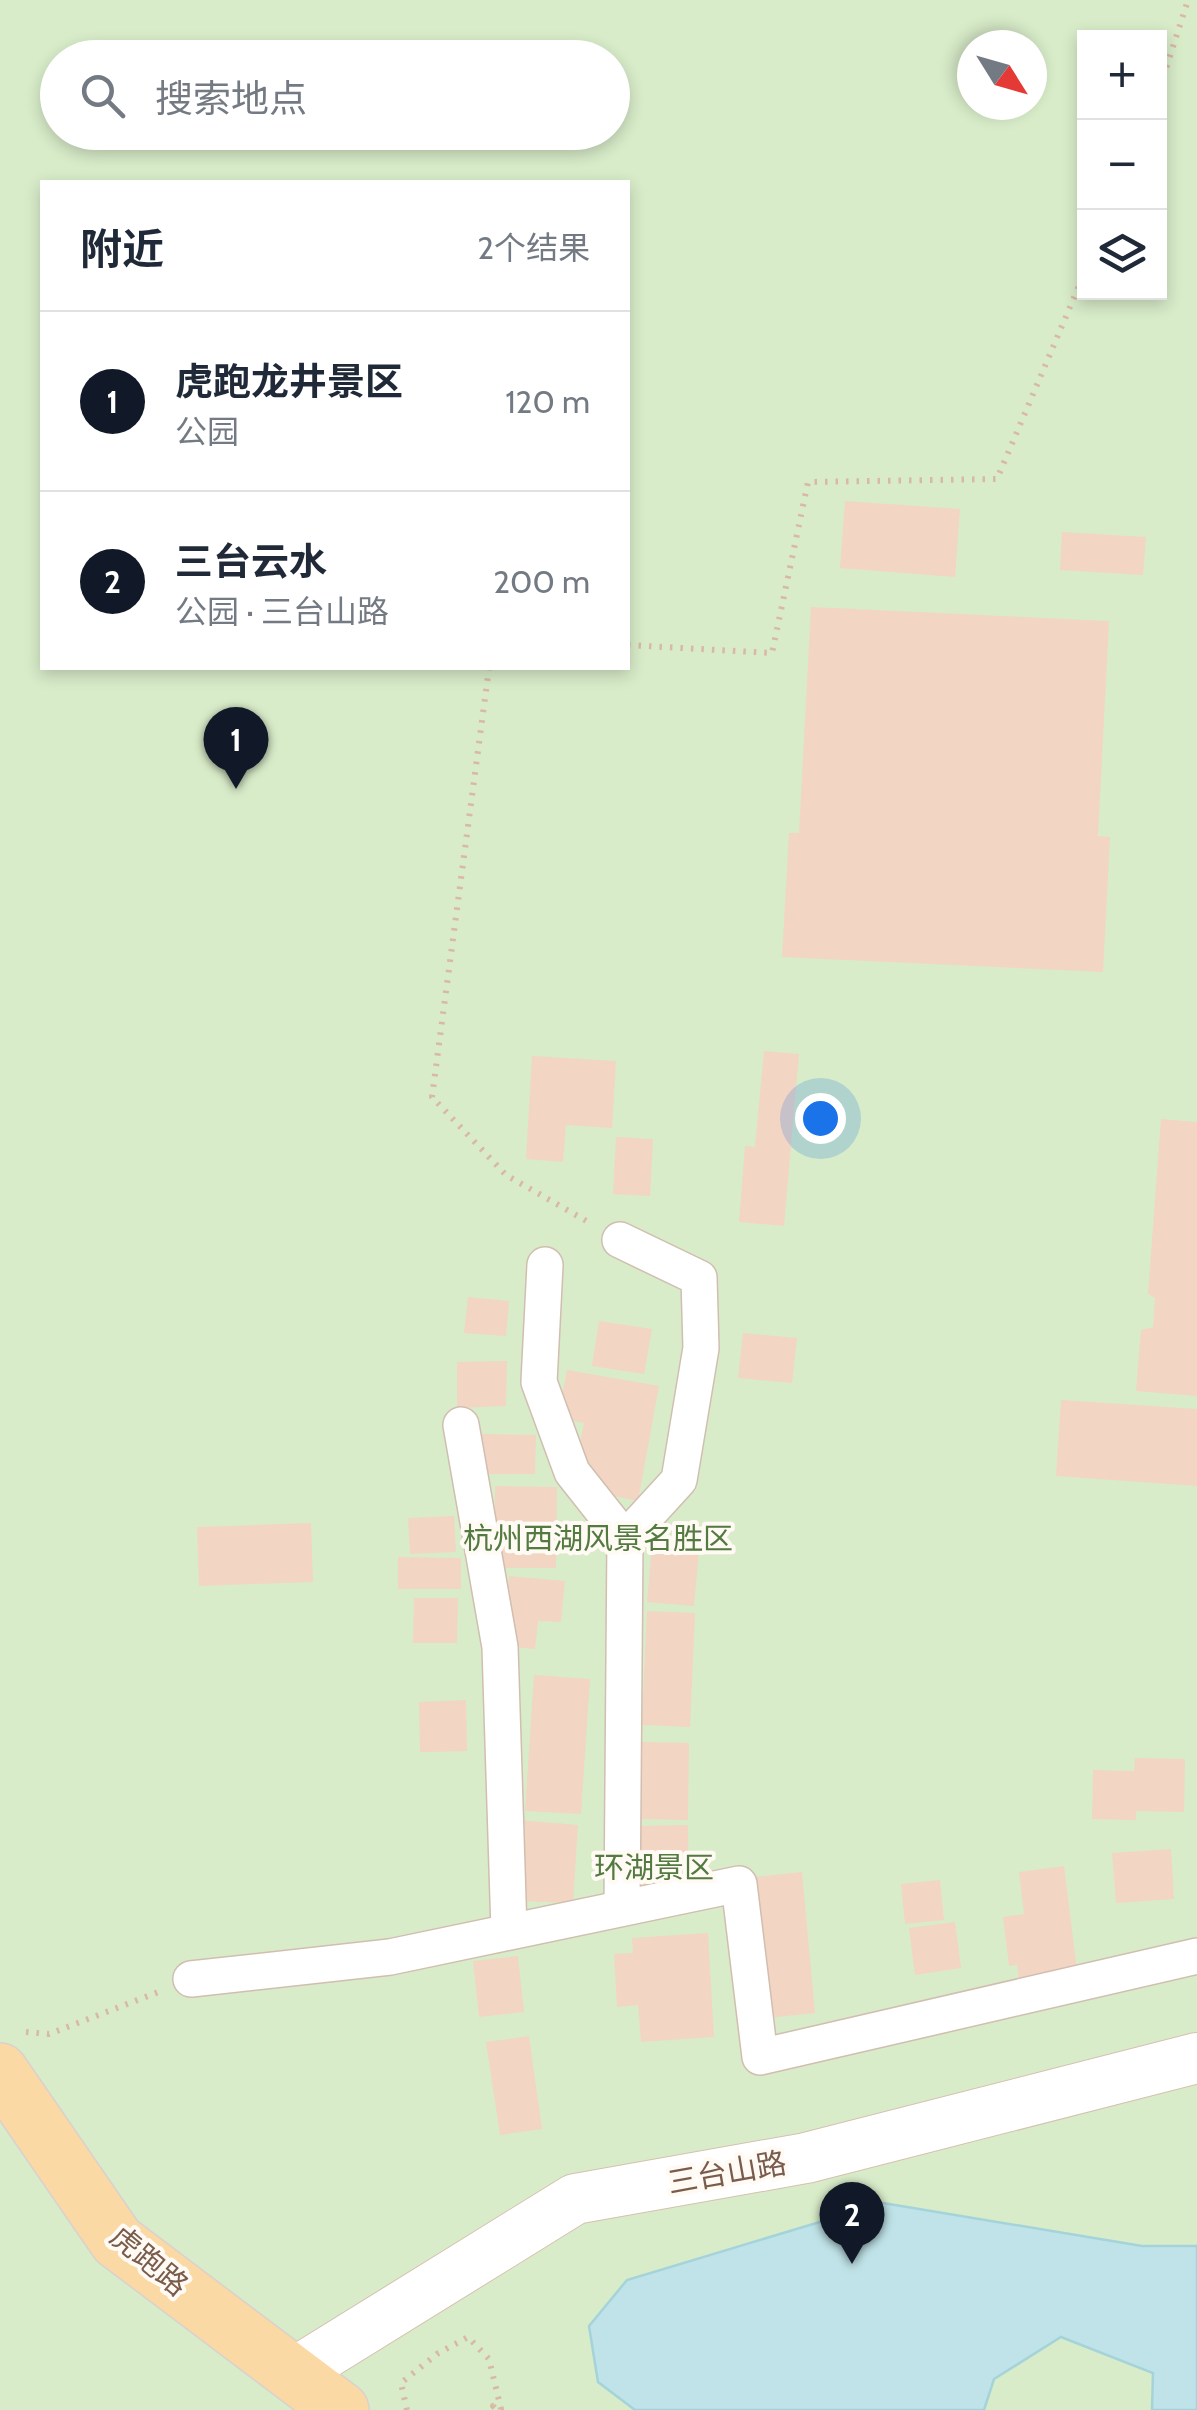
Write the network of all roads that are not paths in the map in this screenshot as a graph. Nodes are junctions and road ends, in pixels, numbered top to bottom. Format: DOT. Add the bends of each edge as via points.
graph roads {
  1 [pos="620,1240"];
  2 [pos="545,1264"];
  3 [pos="461,1425"];
  4 [pos="625,1539"];
  5 [pos="622,1908"];
  6 [pos="510,1932"];
  7 [pos="1197,1956"];
  8 [pos="191,1979"];
  9 [pos="8,2051"];
  10 [pos="1197,2058"];
  11 [pos="294,2373"];
  12 [pos="341,2410"];
  1 -- 4 [label="street" via="699,1278 700,1330 678,1480"];
  2 -- 4 [label="street" via="539,1382 572,1472"];
  3 -- 6 [label="street" via="500,1646"];
  4 -- 5 [label="street"];
  5 -- 6 [label="street"];
  5 -- 7 [label="street" via="740,1884 760,2058"];
  6 -- 8 [label="street" via="390,1956"];
  9 -- 11 [label="main road, 虎跑路" via="117,2241"];
  10 -- 11 [label="street, 三台山路" via="806,2158 576,2199"];
  11 -- 12 [label="main road, 虎跑路"];
}
